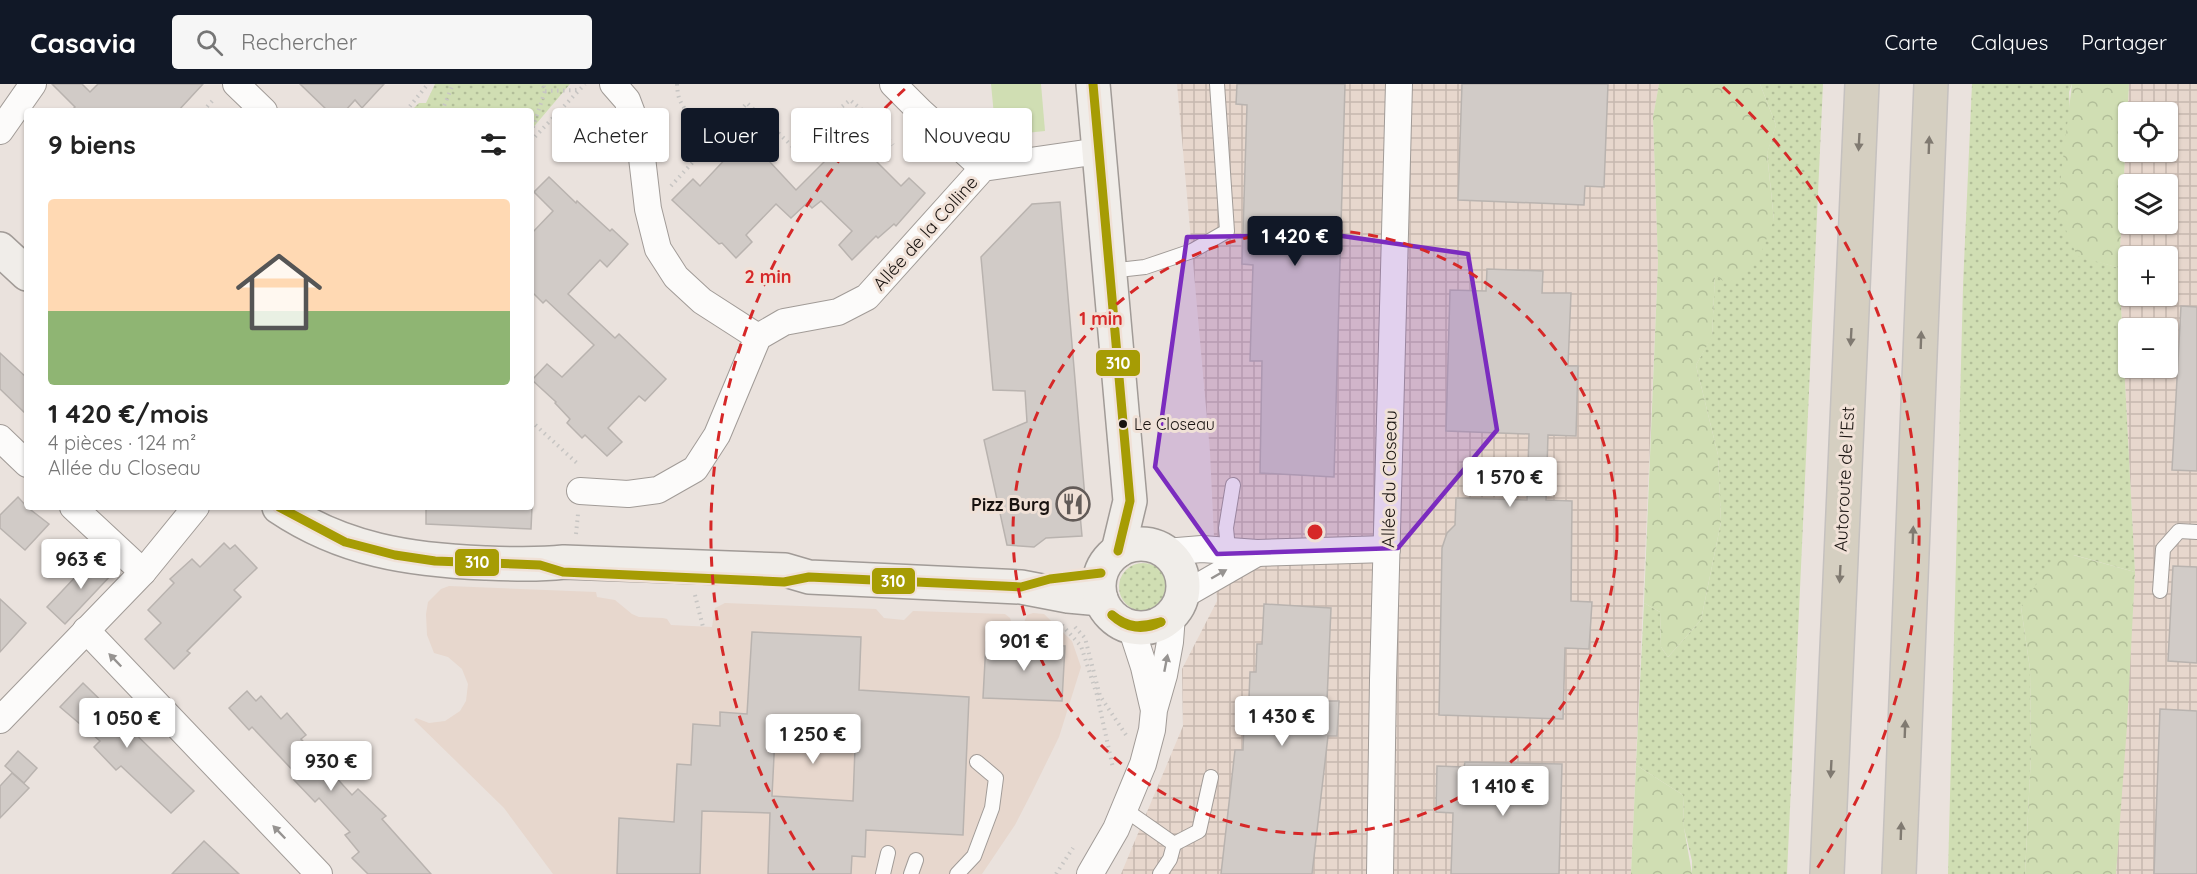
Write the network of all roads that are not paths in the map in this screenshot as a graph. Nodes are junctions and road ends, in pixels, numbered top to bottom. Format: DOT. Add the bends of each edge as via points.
graph roads {
  1 [pos="33,84"];
  2 [pos="613,84"];
  3 [pos="893,84"];
  4 [pos="1093,84"];
  5 [pos="1217,84"];
  6 [pos="1399,84"];
  7 [pos="1862,84"];
  8 [pos="1931,84"];
  9 [pos="226,91"];
  10 [pos="258,108"];
  11 [pos="0,131"];
  12 [pos="1099,151"];
  13 [pos="983,168"];
  14 [pos="0,249"];
  15 [pos="24,271"];
  16 [pos="1109,271"];
  17 [pos="758,337"];
  18 [pos="0,438"];
  19 [pos="24,461"];
  20 [pos="1233,486"];
  21 [pos="580,491"];
  22 [pos="1130,501"];
  23 [pos="76,510"];
  24 [pos="194,510"];
  25 [pos="285,510"];
  26 [pos="2197,532"];
  27 [pos="1159,549"];
  28 [pos="1228,549"];
  29 [pos="1387,549"];
  30 [pos="1257,553"];
  31 [pos="143,572"];
  32 [pos="1107,574"];
  33 [pos="2160,591"];
  34 [pos="1177,605"];
  35 [pos="1131,627"];
  36 [pos="86,630"];
  37 [pos="1154,710"];
  38 [pos="0,720"];
  39 [pos="977,762"];
  40 [pos="1211,777"];
  41 [pos="1124,809"];
  42 [pos="1174,844"];
  43 [pos="888,853"];
  44 [pos="916,860"];
  45 [pos="319,874"];
  46 [pos="883,874"];
  47 [pos="911,874"];
  48 [pos="957,874"];
  49 [pos="1090,874"];
  50 [pos="1161,874"];
  51 [pos="1380,874"];
  52 [pos="1827,874"];
  53 [pos="1899,874"];
  1 -- 11 [label="street"];
  2 -- 17 [label="street" via="627,100 639,132 648,211 658,249 676,277 702,300"];
  3 -- 13 [label="street"];
  4 -- 12 [label="street"];
  5 -- 16 [label="lane" via="1227,231 1192,251 1145,267"];
  6 -- 29 [label="street, Allée du Closeau"];
  7 -- 52 [label="highway, Autoroute de l’Est, one-way"];
  53 -- 8 [label="highway, one-way"];
  9 -- 10 [label="street"];
  12 -- 13 [label="street, Allée de la Colline"];
  12 -- 16 [label="street"];
  13 -- 17 [label="street, Allée de la Colline" via="867,297 838,312 784,322"];
  14 -- 15 [label="street"];
  16 -- 22 [label="street"];
  17 -- 21 [label="street" via="717,435 695,469 658,489 628,494"];
  18 -- 19 [label="street"];
  20 -- 28 [label="lane" via="1226,528"];
  22 -- 27 [label="street"];
  22 -- 32 [label="street"];
  23 -- 31 [label="street"];
  24 -- 31 [label="street"];
  25 -- 32 [label="street" via="345,542 395,555 435,561 540,565 563,572 784,582 808,577 1022,587 1068,596"];
  26 -- 33 [label="lane" via="2179,531 2163,549"];
  27 -- 28 [label="street"];
  27 -- 32 [label="street" via="1135,544"];
  27 -- 34 [label="street" via="1177,564 1181,574"];
  28 -- 30 [label="street"];
  29 -- 30 [label="street"];
  29 -- 51 [label="street, Allée du Closeau"];
  34 -- 30 [label="street, one-way"];
  31 -- 36 [label="street"];
  32 -- 35 [label="street" via="1108,612"];
  34 -- 35 [label="street" via="1163,622"];
  37 -- 34 [label="street, one-way"];
  35 -- 37 [label="street"];
  36 -- 38 [label="street"];
  45 -- 36 [label="street, one-way"];
  37 -- 41 [label="street" via="1143,764"];
  39 -- 48 [label="lane" via="996,778 992,808 974,856"];
  40 -- 42 [label="lane" via="1199,831"];
  41 -- 42 [label="lane"];
  41 -- 49 [label="street"];
  42 -- 50 [label="lane"];
  43 -- 46 [label="lane"];
  44 -- 47 [label="lane"];
}
